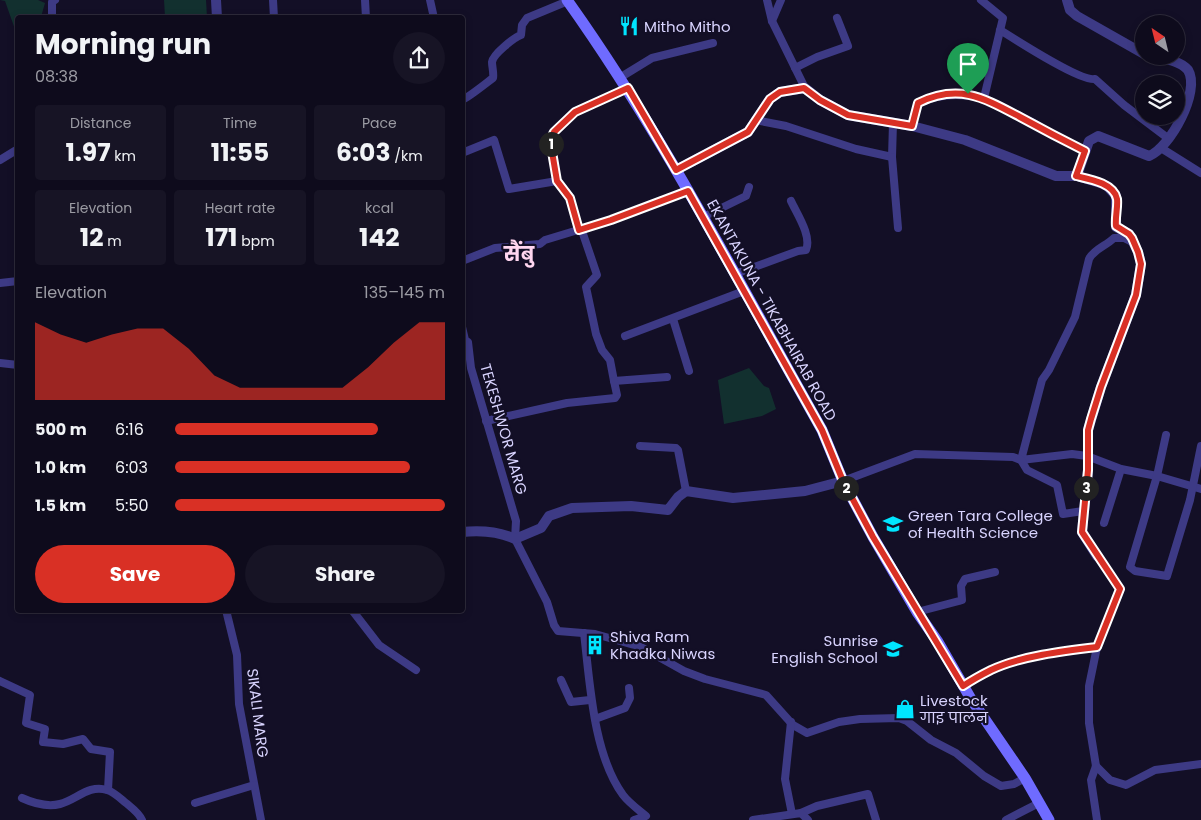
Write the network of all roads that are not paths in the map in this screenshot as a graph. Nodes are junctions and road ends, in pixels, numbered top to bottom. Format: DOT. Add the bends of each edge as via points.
graph roads {
  1 [pos="55,0"];
  2 [pos="216,0"];
  3 [pos="273,0"];
  4 [pos="365,0"];
  5 [pos="430,0"];
  6 [pos="767,0"];
  7 [pos="781,0"];
  8 [pos="981,0"];
  9 [pos="1067,0"];
  10 [pos="568,1"];
  11 [pos="52,15"];
  12 [pos="217,15"];
  13 [pos="274,15"];
  14 [pos="366,15"];
  15 [pos="433,15"];
  16 [pos="837,18"];
  17 [pos="772,22"];
  18 [pos="1000,30"];
  19 [pos="713,43"];
  20 [pos="1135,49"];
  21 [pos="1181,65"];
  22 [pos="795,68"];
  23 [pos="621,77"];
  24 [pos="628,88"];
  25 [pos="804,88"];
  26 [pos="984,98"];
  27 [pos="465,99"];
  28 [pos="755,120"];
  29 [pos="893,123"];
  30 [pos="912,126"];
  31 [pos="1169,139"];
  32 [pos="1161,148"];
  33 [pos="15,151"];
  34 [pos="1085,151"];
  35 [pos="465,152"];
  36 [pos="892,157"];
  37 [pos="0,160"];
  38 [pos="676,170"];
  39 [pos="1201,173"];
  40 [pos="1076,176"];
  41 [pos="557,181"];
  42 [pos="749,187"];
  43 [pos="688,191"];
  44 [pos="791,201"];
  45 [pos="703,217"];
  46 [pos="898,228"];
  47 [pos="580,229"];
  48 [pos="1134,243"];
  49 [pos="465,260"];
  50 [pos="735,274"];
  51 [pos="15,281"];
  52 [pos="0,283"];
  53 [pos="744,291"];
  54 [pos="673,319"];
  55 [pos="625,336"];
  56 [pos="465,340"];
  57 [pos="0,363"];
  58 [pos="15,365"];
  59 [pos="690,371"];
  60 [pos="667,377"];
  61 [pos="614,381"];
  62 [pos="486,421"];
  63 [pos="1166,435"];
  64 [pos="640,446"];
  65 [pos="1201,446"];
  66 [pos="1087,456"];
  67 [pos="1021,460"];
  68 [pos="1121,469"];
  69 [pos="1157,476"];
  70 [pos="843,481"];
  71 [pos="1197,488"];
  72 [pos="686,491"];
  73 [pos="1083,511"];
  74 [pos="1104,522"];
  75 [pos="465,532"];
  76 [pos="516,539"];
  77 [pos="1097,556"];
  78 [pos="995,572"];
  79 [pos="917,612"];
  80 [pos="227,613"];
  81 [pos="354,613"];
  82 [pos="584,633"];
  83 [pos="1097,647"];
  84 [pos="416,670"];
  85 [pos="561,680"];
  86 [pos="0,681"];
  87 [pos="963,686"];
  88 [pos="629,688"];
  89 [pos="590,700"];
  90 [pos="595,719"];
  91 [pos="791,722"];
  92 [pos="1201,764"];
  93 [pos="1096,766"];
  94 [pos="1025,778"];
  95 [pos="254,785"];
  96 [pos="108,790"];
  97 [pos="22,798"];
  98 [pos="195,803"];
  99 [pos="1039,803"];
  100 [pos="801,813"];
  101 [pos="792,814"];
  102 [pos="646,818"];
  103 [pos="142,820"];
  104 [pos="261,820"];
  105 [pos="634,820"];
  106 [pos="753,820"];
  107 [pos="808,820"];
  108 [pos="876,820"];
  109 [pos="1006,820"];
  110 [pos="1049,820"];
  111 [pos="1097,820"];
  1 -- 11 [label="street" via="52,2"];
  2 -- 12 [label="street"];
  3 -- 13 [label="street"];
  4 -- 14 [label="street"];
  5 -- 15 [label="street"];
  6 -- 17 [label="street"];
  7 -- 17 [label="street"];
  8 -- 18 [label="street" via="1003,18"];
  9 -- 20 [label="street" via="1070,10 1077,16"];
  10 -- 23 [label="main road, EKANTAKUNA - TIKABHAIRAB ROAD"];
  10 -- 27 [label="street" via="527,18 521,35 513,38 492,61 493,78"];
  16 -- 22 [label="street" via="848,46"];
  17 -- 22 [label="street"];
  18 -- 26 [label="street"];
  18 -- 31 [label="street" via="1063,67 1090,80 1096,78 1124,105"];
  19 -- 23 [label="street" via="652,58"];
  21 -- 31 [label="street" via="1187,69 1193,87 1191,98"];
  22 -- 25 [label="street"];
  23 -- 24 [label="main road, EKANTAKUNA - TIKABHAIRAB ROAD"];
  24 -- 38 [label="main road, EKANTAKUNA - TIKABHAIRAB ROAD"];
  24 -- 41 [label="street" via="575,112 554,132 550,140"];
  25 -- 28 [label="street" via="780,92 770,99"];
  25 -- 29 [label="street" via="848,115"];
  26 -- 30 [label="street" via="950,94 926,99 918,103"];
  26 -- 34 [label="street"];
  28 -- 36 [label="street"];
  28 -- 38 [label="street" via="748,132 739,138"];
  29 -- 30 [label="street"];
  29 -- 36 [label="street"];
  30 -- 40 [label="street" via="965,140 1056,176"];
  31 -- 32 [label="street"];
  32 -- 34 [label="street" via="1149,156 1098,136 1090,141"];
  32 -- 39 [label="street"];
  33 -- 37 [label="street"];
  34 -- 40 [label="street"];
  35 -- 41 [label="street" via="494,140 509,189"];
  36 -- 46 [label="street"];
  38 -- 43 [label="main road, EKANTAKUNA - TIKABHAIRAB ROAD"];
  40 -- 48 [label="street" via="1100,183 1113,192 1117,200 1116,226 1129,234"];
  41 -- 47 [label="street" via="570,198"];
  42 -- 45 [label="street" via="746,196"];
  43 -- 45 [label="main road, EKANTAKUNA - TIKABHAIRAB ROAD"];
  43 -- 47 [label="street"];
  44 -- 50 [label="street" via="807,236 809,244 806,250"];
  45 -- 50 [label="main road, EKANTAKUNA - TIKABHAIRAB ROAD"];
  47 -- 49 [label="street" via="538,244 495,248"];
  47 -- 61 [label="street" via="597,275 586,288 588,300 596,334 610,360"];
  48 -- 66 [label="street" via="1141,264 1136,295 1091,419"];
  48 -- 67 [label="street" via="1114,238 1093,252 1075,317 1042,380"];
  50 -- 53 [label="main road, EKANTAKUNA - TIKABHAIRAB ROAD"];
  51 -- 52 [label="street"];
  53 -- 54 [label="street"];
  53 -- 70 [label="main road, EKANTAKUNA - TIKABHAIRAB ROAD" via="822,430"];
  54 -- 55 [label="street"];
  54 -- 59 [label="street"];
  56 -- 62 [label="street, TEKESHWOR MARG" via="468,342 471,368"];
  57 -- 58 [label="street"];
  60 -- 61 [label="street"];
  61 -- 62 [label="street" via="618,395 615,398 567,403"];
  62 -- 76 [label="street, TEKESHWOR MARG" via="516,521"];
  63 -- 69 [label="street"];
  64 -- 72 [label="street" via="676,448"];
  65 -- 71 [label="street"];
  66 -- 67 [label="street" via="1072,454"];
  66 -- 68 [label="street"];
  66 -- 73 [label="street"];
  67 -- 70 [label="street" via="1014,456 916,454"];
  67 -- 73 [label="street" via="1027,470 1057,485 1063,514"];
  68 -- 69 [label="street"];
  68 -- 74 [label="street"];
  69 -- 71 [label="street"];
  69 -- 71 [label="street" via="1132,562 1131,569 1135,571 1167,576"];
  70 -- 72 [label="street" via="805,491 733,498"];
  70 -- 79 [label="main road, EKANTAKUNA - TIKABHAIRAB ROAD"];
  72 -- 76 [label="street" via="668,510 631,506 572,508 549,516 541,528"];
  73 -- 77 [label="street" via="1082,532"];
  75 -- 76 [label="street" via="480,530"];
  76 -- 82 [label="street" via="558,631"];
  77 -- 83 [label="street" via="1120,589"];
  78 -- 79 [label="street" via="965,579 959,602"];
  79 -- 87 [label="main road, EKANTAKUNA - TIKABHAIRAB ROAD"];
  80 -- 95 [label="street, SIKALI MARG" via="237,655 240,704"];
  81 -- 84 [label="street" via="378,645"];
  82 -- 89 [label="street"];
  82 -- 91 [label="street" via="641,647 704,679 766,695"];
  83 -- 87 [label="street" via="1025,660 992,670"];
  83 -- 93 [label="street" via="1089,686 1089,723"];
  85 -- 89 [label="street" via="570,702"];
  86 -- 96 [label="street" via="30,695 26,723 44,729 43,742 63,744 83,739 91,749 110,752"];
  87 -- 94 [label="main road, EKANTAKUNA - TIKABHAIRAB ROAD"];
  88 -- 90 [label="street" via="630,698 625,708"];
  89 -- 90 [label="street"];
  90 -- 102 [label="street" via="610,772 624,796"];
  91 -- 94 [label="street" via="807,733 839,722 899,718 1001,786"];
  91 -- 101 [label="street" via="785,779"];
  92 -- 93 [label="street" via="1155,770 1126,785 1110,780"];
  93 -- 111 [label="street" via="1091,780"];
  94 -- 99 [label="main road, EKANTAKUNA - TIKABHAIRAB ROAD"];
  95 -- 98 [label="street"];
  95 -- 104 [label="street, SIKALI MARG"];
  96 -- 97 [label="street" via="87,791 60,804 38,804"];
  96 -- 103 [label="street"];
  99 -- 109 [label="street"];
  99 -- 110 [label="main road, EKANTAKUNA - TIKABHAIRAB ROAD"];
  100 -- 101 [label="street"];
  100 -- 107 [label="street"];
  100 -- 108 [label="street" via="868,794"];
  101 -- 106 [label="street"];
  102 -- 105 [label="street"];
}
